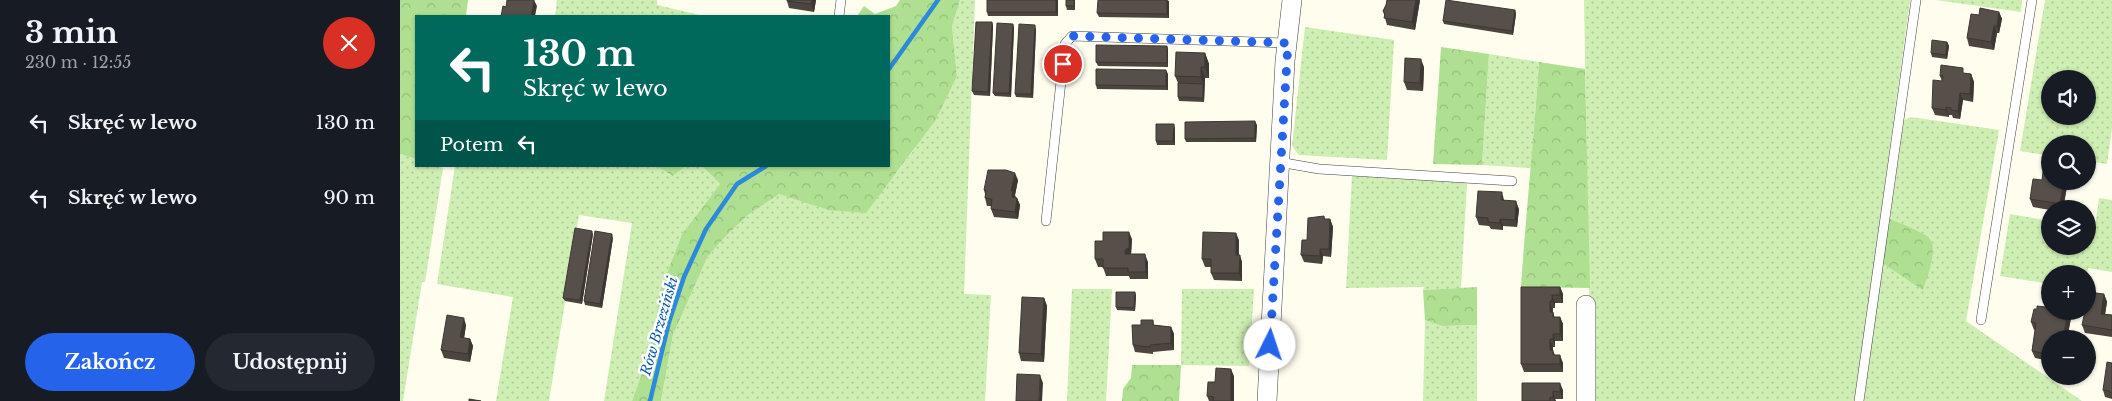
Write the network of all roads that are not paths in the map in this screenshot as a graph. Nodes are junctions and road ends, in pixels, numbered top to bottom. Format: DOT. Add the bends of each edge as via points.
graph roads {
  1 [pos="841,0"];
  2 [pos="1292,0"];
  3 [pos="1916,0"];
  4 [pos="2032,0"];
  5 [pos="839,15"];
  6 [pos="1288,43"];
  7 [pos="1280,162"];
  8 [pos="1512,182"];
  9 [pos="1046,221"];
  10 [pos="1586,305"];
  11 [pos="1981,320"];
  12 [pos="1267,401"];
  13 [pos="1586,401"];
  14 [pos="1859,401"];
  1 -- 5 [label="lane"];
  2 -- 6 [label="street"];
  3 -- 14 [label="lane"];
  4 -- 11 [label="lane"];
  6 -- 7 [label="street"];
  6 -- 9 [label="lane" via="1072,36 1065,44"];
  7 -- 8 [label="lane" via="1319,169"];
  7 -- 12 [label="street"];
  10 -- 13 [label="street"];
}
